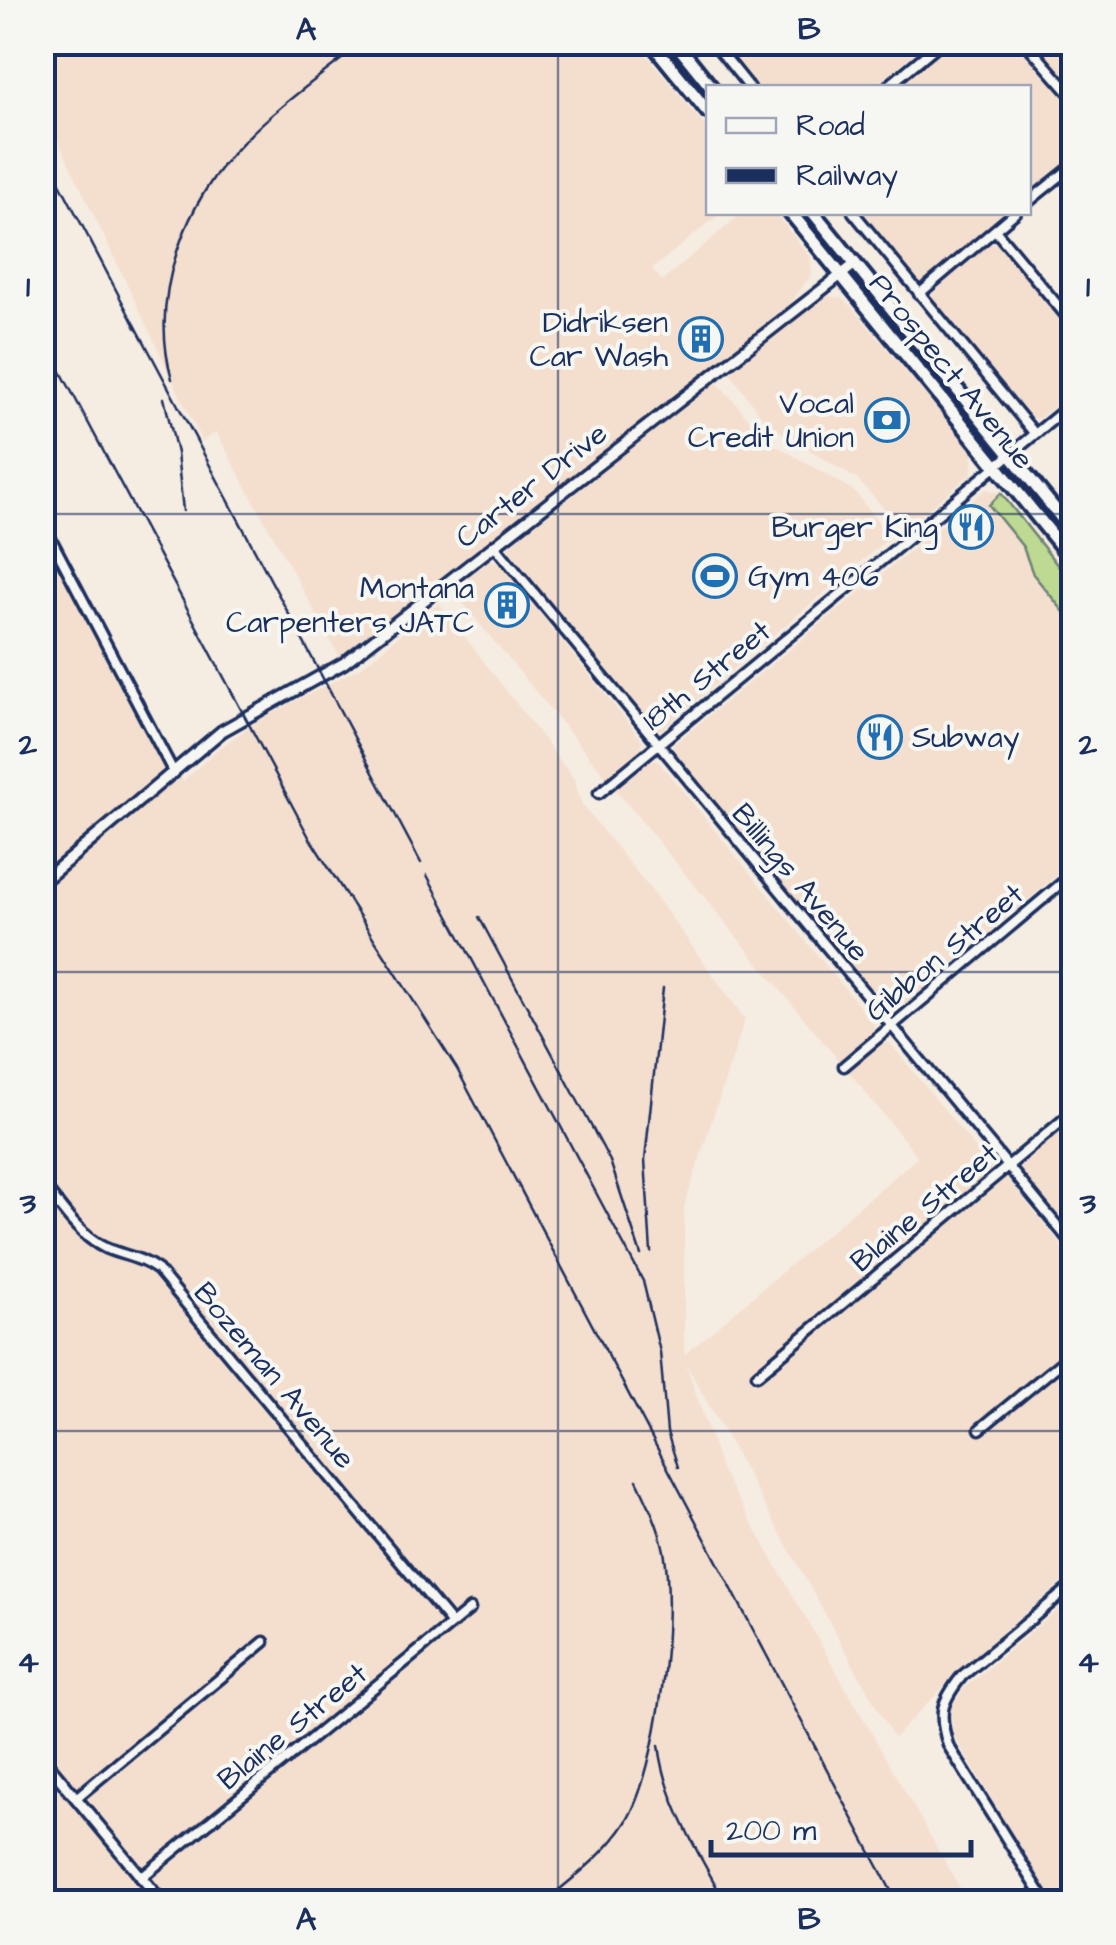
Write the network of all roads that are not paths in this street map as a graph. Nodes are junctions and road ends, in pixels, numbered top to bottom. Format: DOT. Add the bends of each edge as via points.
graph roads {
  1 [pos="651,42"];
  2 [pos="713,42"];
  3 [pos="941,42"];
  4 [pos="1026,42"];
  5 [pos="677,45"];
  6 [pos="710,85"];
  7 [pos="748,85"];
  8 [pos="890,85"];
  9 [pos="1074,98"];
  10 [pos="706,110"];
  11 [pos="1074,165"];
  12 [pos="1031,200"];
  13 [pos="792,215"];
  14 [pos="816,215"];
  15 [pos="854,215"];
  16 [pos="1012,215"];
  17 [pos="994,230"];
  18 [pos="855,264"];
  19 [pos="841,275"];
  20 [pos="918,294"];
  21 [pos="1074,324"];
  22 [pos="1074,402"];
  23 [pos="1035,434"];
  24 [pos="1010,455"];
  25 [pos="997,466"];
  26 [pos="42,522"];
  27 [pos="1074,533"];
  28 [pos="495,546"];
  29 [pos="1074,562"];
  30 [pos="658,744"];
  31 [pos="174,773"];
  32 [pos="600,794"];
  33 [pos="1074,874"];
  34 [pos="42,882"];
  35 [pos="891,1026"];
  36 [pos="844,1066"];
  37 [pos="1074,1110"];
  38 [pos="1008,1167"];
  39 [pos="42,1184"];
  40 [pos="1074,1246"];
  41 [pos="1074,1352"];
  42 [pos="757,1375"];
  43 [pos="980,1429"];
  44 [pos="1074,1584"];
  45 [pos="470,1609"];
  46 [pos="452,1624"];
  47 [pos="264,1642"];
  48 [pos="42,1757"];
  49 [pos="76,1798"];
  50 [pos="142,1878"];
  51 [pos="162,1902"];
  52 [pos="1046,1902"];
  1 -- 10 [label="highway"];
  2 -- 7 [label="street"];
  3 -- 8 [label="street"];
  4 -- 9 [label="street"];
  5 -- 6 [label="highway"];
  11 -- 12 [label="street"];
  13 -- 19 [label="highway, Prospect Avenue"];
  14 -- 18 [label="highway, Prospect Avenue"];
  15 -- 20 [label="street"];
  16 -- 17 [label="street"];
  17 -- 20 [label="street"];
  17 -- 21 [label="street"];
  18 -- 19 [label="street, Carter Drive"];
  18 -- 24 [label="highway, Prospect Avenue"];
  19 -- 25 [label="highway, Prospect Avenue"];
  19 -- 28 [label="street, Carter Drive"];
  20 -- 23 [label="street"];
  22 -- 23 [label="street, 18th Street"];
  23 -- 24 [label="street, 18th Street"];
  24 -- 25 [label="street, 18th Street"];
  24 -- 27 [label="highway, Prospect Avenue"];
  25 -- 29 [label="highway, Prospect Avenue"];
  25 -- 30 [label="street, 18th Street"];
  26 -- 31 [label="street"];
  28 -- 30 [label="street, Billings Avenue"];
  28 -- 31 [label="street, Carter Drive" via="344,664 222,731"];
  30 -- 32 [label="street, 18th Street"];
  30 -- 35 [label="street, Billings Avenue"];
  31 -- 34 [label="street, Carter Drive"];
  33 -- 35 [label="street, Gibbon Street"];
  35 -- 36 [label="street, Gibbon Street"];
  35 -- 38 [label="street, Billings Avenue"];
  37 -- 38 [label="street, Blaine Street"];
  38 -- 40 [label="street, Billings Avenue"];
  38 -- 42 [label="street, Blaine Street"];
  39 -- 46 [label="street, Bozeman Avenue" via="87,1236 158,1270"];
  41 -- 43 [label="street"];
  44 -- 52 [label="street" via="962,1676 942,1710 948,1745"];
  45 -- 46 [label="street, Blaine Street"];
  46 -- 50 [label="street, Blaine Street"];
  47 -- 49 [label="street"];
  48 -- 49 [label="street"];
  49 -- 50 [label="street"];
  50 -- 51 [label="street"];
}
